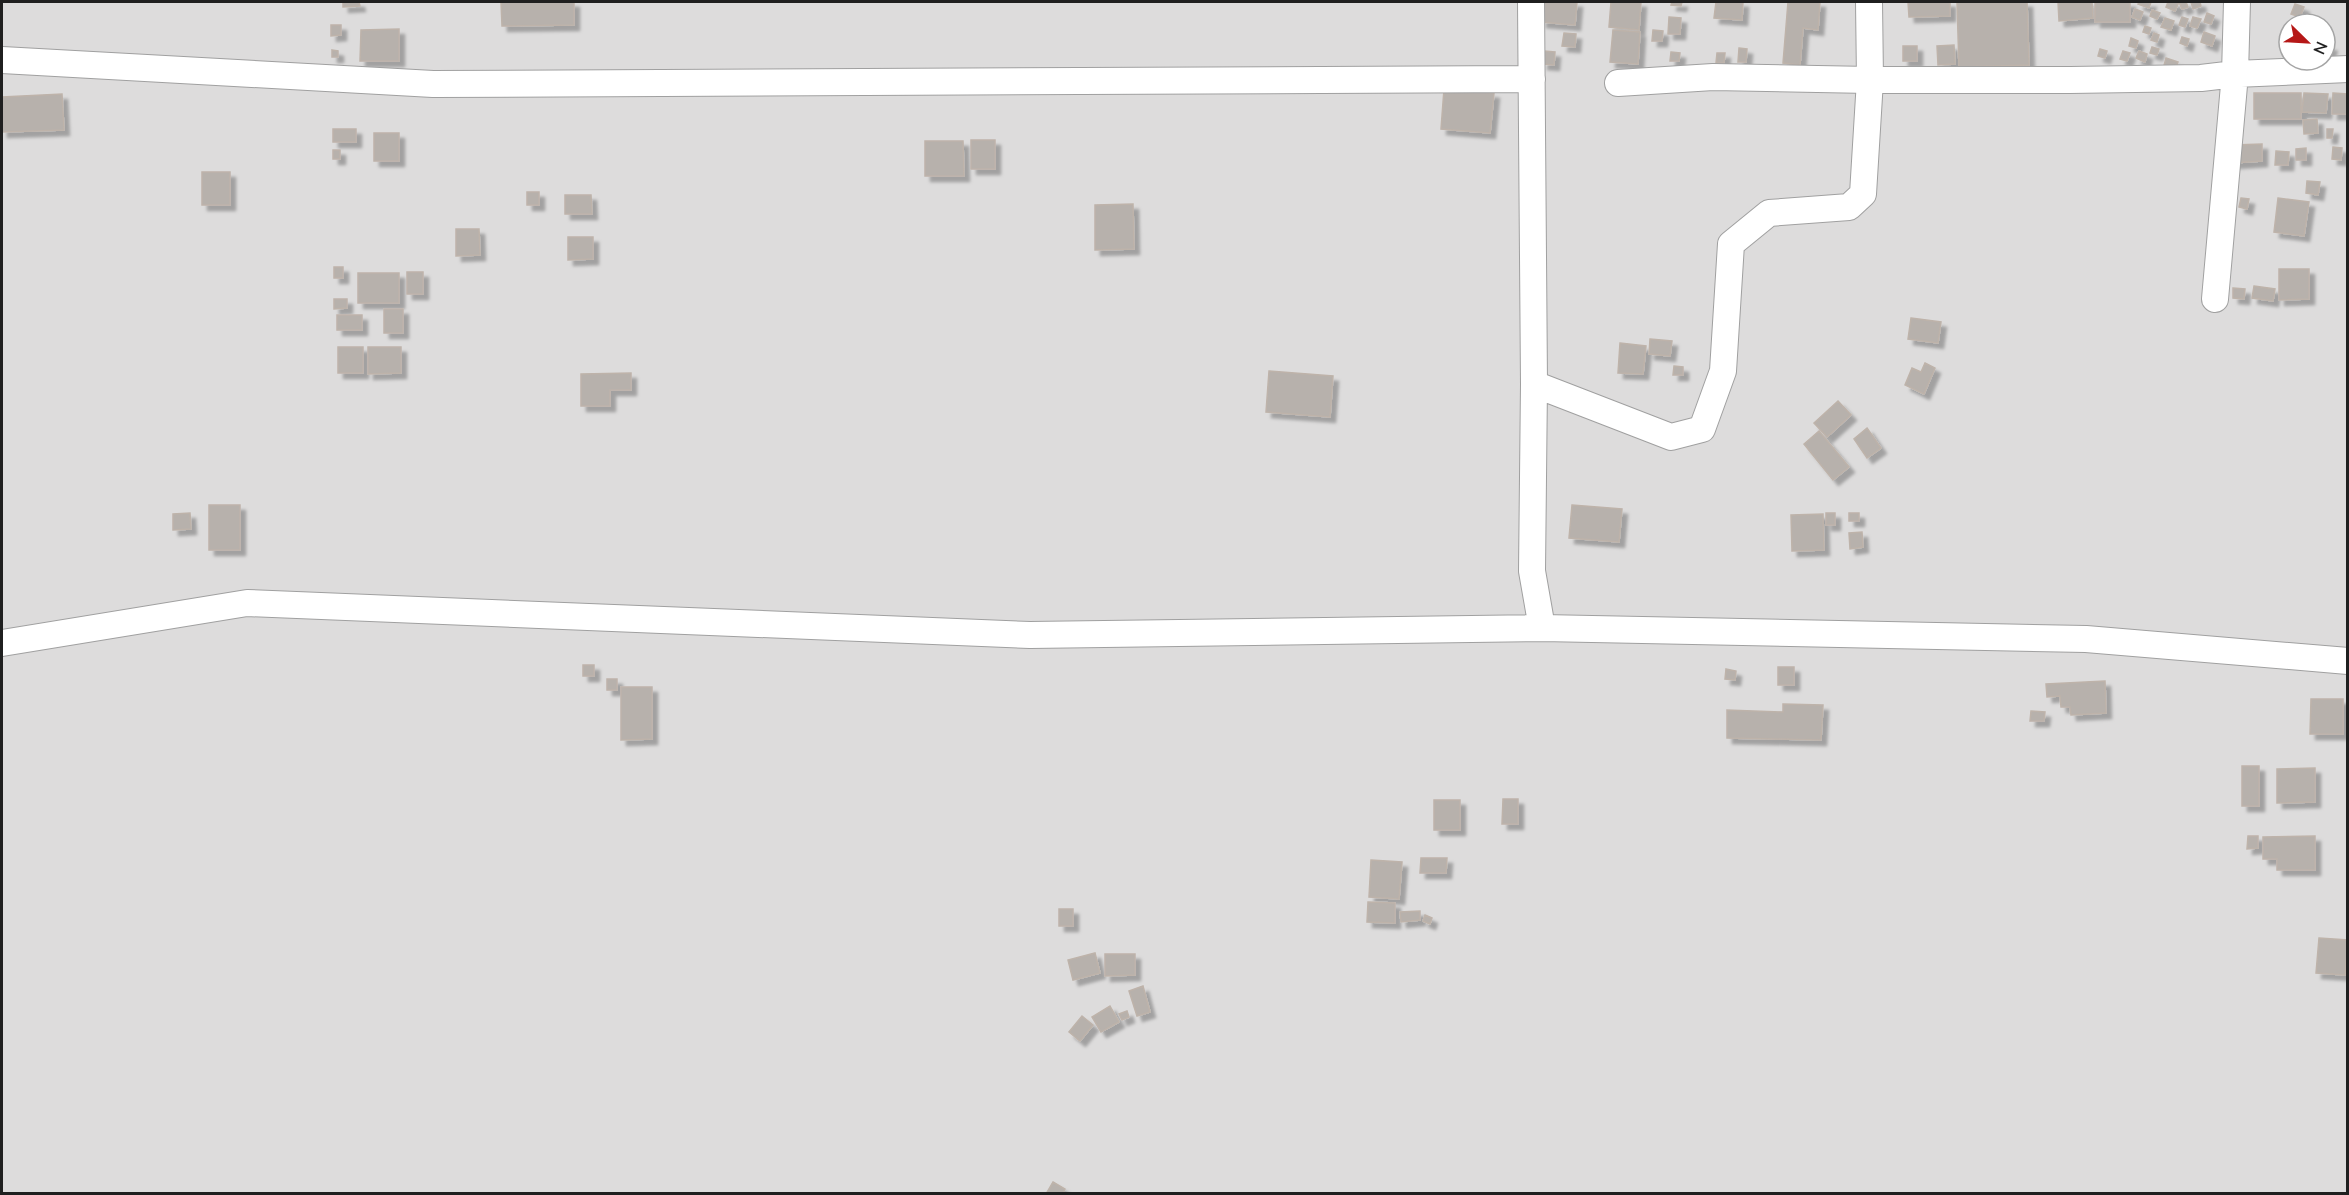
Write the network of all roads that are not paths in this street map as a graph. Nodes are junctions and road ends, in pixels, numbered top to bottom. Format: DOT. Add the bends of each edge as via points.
graph roads {
  1 [pos="1531,2"];
  2 [pos="1869,2"];
  3 [pos="2237,2"];
  4 [pos="2,60"];
  5 [pos="2348,69"];
  6 [pos="2235,74"];
  7 [pos="1532,79"];
  8 [pos="1870,80"];
  9 [pos="1618,83"];
  10 [pos="2215,299"];
  11 [pos="1534,384"];
  12 [pos="1542,628"];
  13 [pos="2,643"];
  14 [pos="2348,661"];
  1 -- 7 [label="street"];
  2 -- 8 [label="street"];
  3 -- 6 [label="street"];
  4 -- 7 [label="street" via="433,84"];
  5 -- 6 [label="street"];
  6 -- 8 [label="street" via="2177,79"];
  6 -- 10 [label="street"];
  7 -- 11 [label="street"];
  8 -- 9 [label="street" via="1713,77"];
  8 -- 11 [label="street" via="1863,194 1849,207 1769,213 1731,244 1724,371 1702,429 1671,437"];
  11 -- 12 [label="street" via="1532,572"];
  12 -- 13 [label="street" via="1030,635 247,603"];
  12 -- 14 [label="street" via="2086,639"];
}
